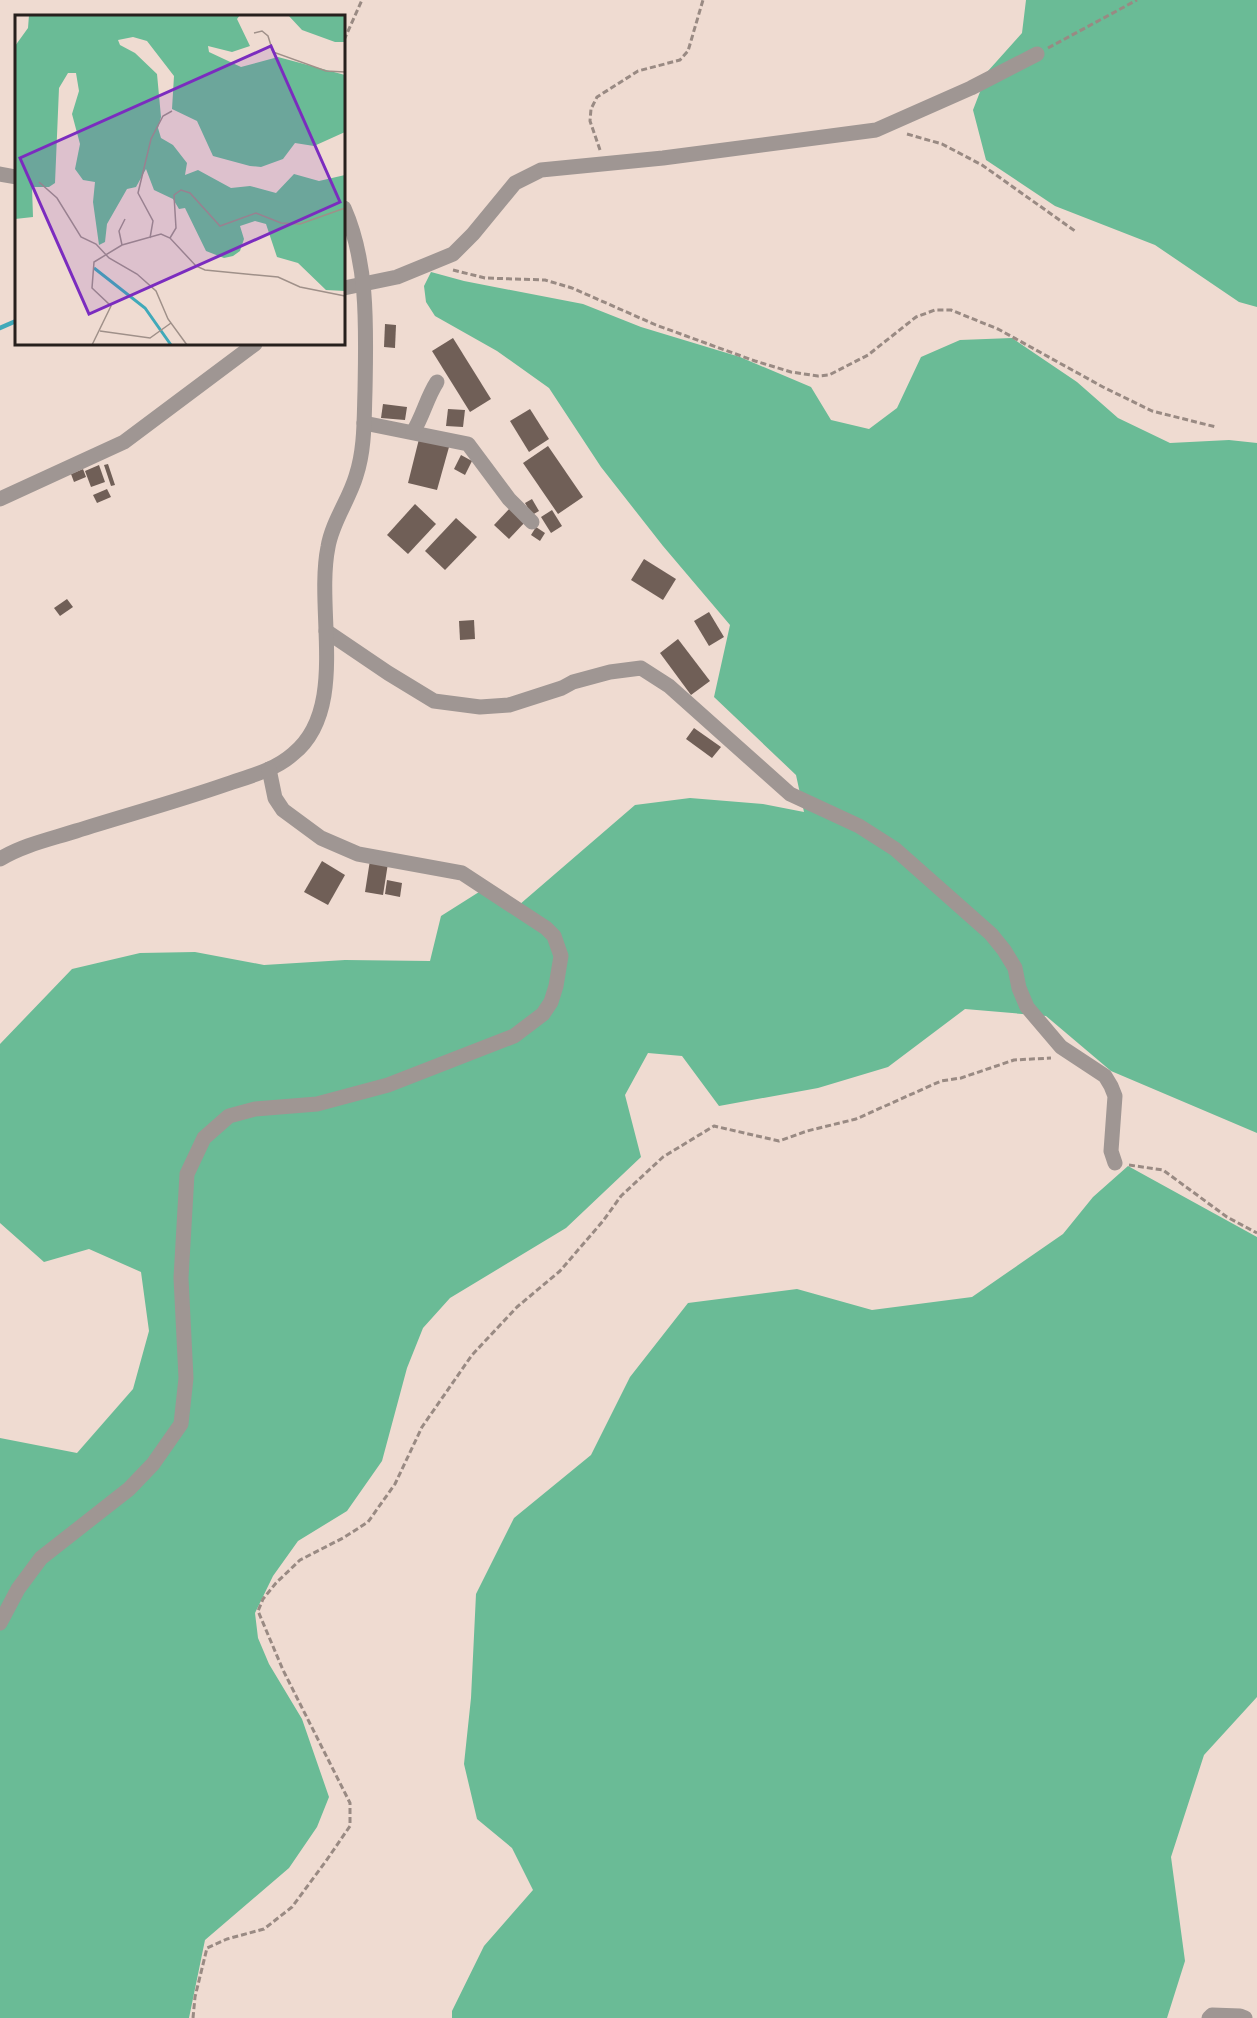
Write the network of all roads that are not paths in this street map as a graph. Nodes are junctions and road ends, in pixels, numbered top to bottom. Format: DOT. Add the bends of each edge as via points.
graph roads {
  1 [pos="1037,54"];
  2 [pos="0,174"];
  3 [pos="15,177"];
  4 [pos="345,211"];
  5 [pos="363,283"];
  6 [pos="345,288"];
  7 [pos="254,345"];
  8 [pos="437,382"];
  9 [pos="364,423"];
  10 [pos="413,432"];
  11 [pos="0,499"];
  12 [pos="532,522"];
  13 [pos="326,631"];
  14 [pos="269,769"];
  15 [pos="0,859"];
  16 [pos="1115,1163"];
  17 [pos="0,1623"];
  18 [pos="1209,2018"];
  19 [pos="1245,2018"];
  1 -- 5 [label="street" via="876,130 542,170 516,183 453,254 397,277"];
  2 -- 3 [label="street"];
  4 -- 5 [label="street"];
  5 -- 6 [label="street"];
  5 -- 9 [label="street"];
  7 -- 11 [label="street" via="124,442"];
  8 -- 10 [label="street"];
  9 -- 10 [label="street"];
  9 -- 13 [label="street" via="356,476 328,546"];
  10 -- 12 [label="street" via="468,444 509,499"];
  13 -- 14 [label="street" via="321,717 309,740"];
  13 -- 16 [label="street" via="434,701 480,707 509,705 573,682 641,668 669,686 790,794 859,826 895,849 991,934 1015,969 1027,1007 1073,1057 1105,1077 1111,1086 1115,1096 1111,1151"];
  14 -- 15 [label="street" via="31,845"];
  14 -- 17 [label="street" via="275,798 283,810 321,838 358,854 462,873 546,927 561,956 556,986 543,1014 514,1036 388,1085 317,1104 255,1109 229,1116 204,1138 187,1174 181,1278 186,1378 181,1424 153,1464 129,1489 41,1558"];
  18 -- 19 [label="street"];
}
